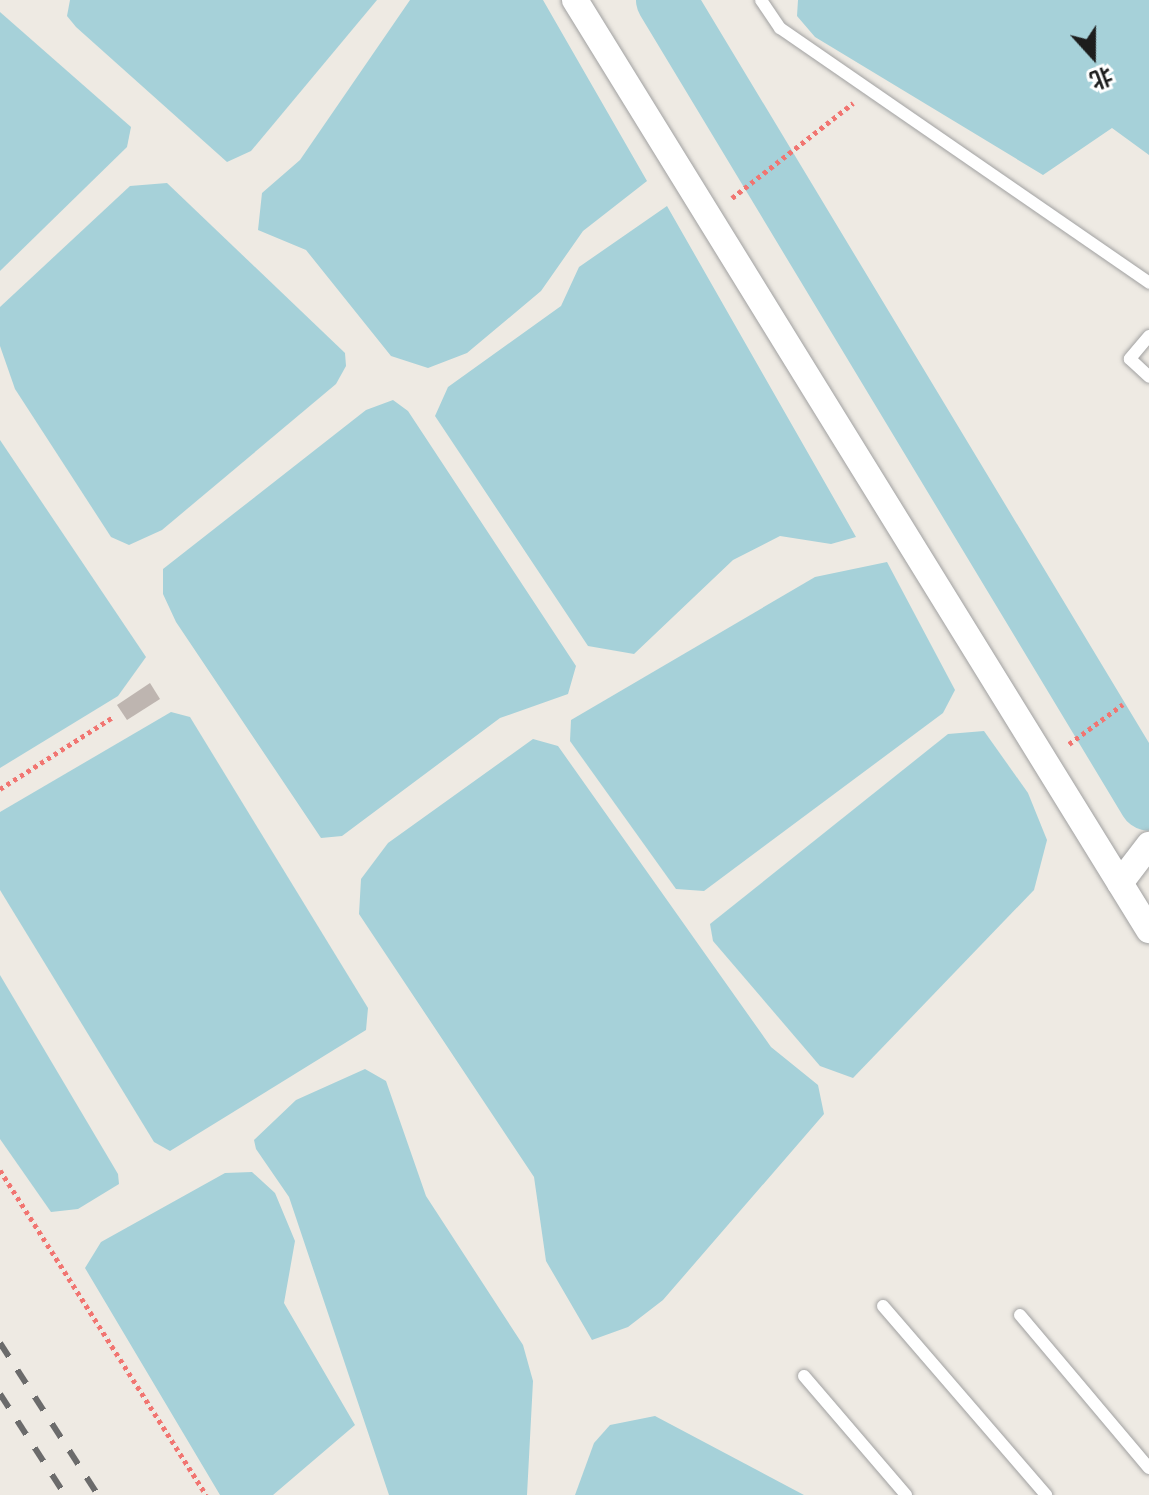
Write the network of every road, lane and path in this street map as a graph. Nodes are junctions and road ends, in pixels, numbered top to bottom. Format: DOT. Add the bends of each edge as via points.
graph roads {
  1 [pos="575,0"];
  2 [pos="761,0"];
  3 [pos="869,89"];
  4 [pos="730,200"];
  5 [pos="1149,283"];
  6 [pos="1149,336"];
  7 [pos="1149,377"];
  8 [pos="1123,704"];
  9 [pos="113,717"];
  10 [pos="1067,746"];
  11 [pos="0,789"];
  12 [pos="1145,850"];
  13 [pos="1120,883"];
  14 [pos="1149,930"];
  15 [pos="0,1170"];
  16 [pos="883,1306"];
  17 [pos="1020,1315"];
  18 [pos="804,1376"];
  19 [pos="1149,1468"];
  20 [pos="206,1495"];
  21 [pos="906,1495"];
  22 [pos="1046,1495"];
  1 -- 13 [label="street"];
  2 -- 3 [label="lane" via="780,28"];
  3 -- 4 [label="path"];
  3 -- 5 [label="lane"];
  6 -- 7 [label="lane" via="1130,359"];
  8 -- 10 [label="path"];
  9 -- 11 [label="path"];
  12 -- 13 [label="street"];
  13 -- 14 [label="street"];
  15 -- 20 [label="path"];
  16 -- 22 [label="lane"];
  17 -- 19 [label="lane"];
  18 -- 21 [label="lane"];
}
